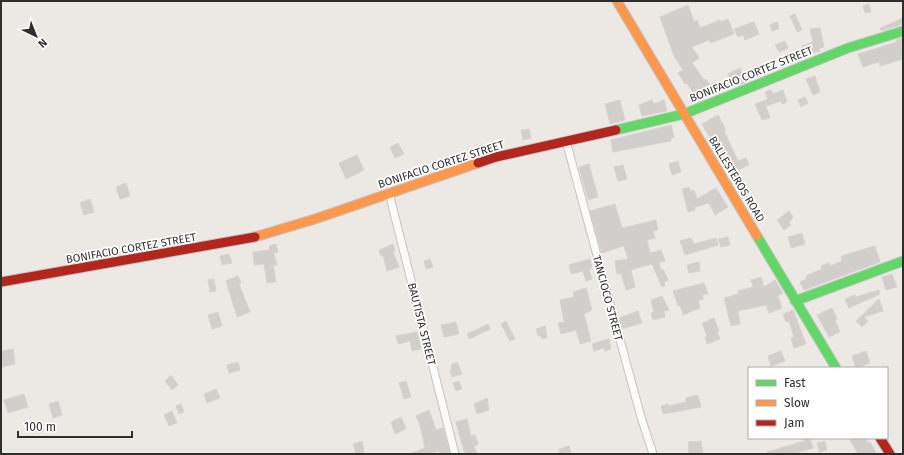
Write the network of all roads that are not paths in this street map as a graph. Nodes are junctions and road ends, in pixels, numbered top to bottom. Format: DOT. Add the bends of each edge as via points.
graph roads {
  1 [pos="617,1"];
  2 [pos="903,31"];
  3 [pos="684,114"];
  4 [pos="566,141"];
  5 [pos="389,193"];
  6 [pos="903,261"];
  7 [pos="1,282"];
  8 [pos="795,301"];
  9 [pos="835,367"];
  10 [pos="881,439"];
  11 [pos="455,454"];
  12 [pos="653,454"];
  13 [pos="890,454"];
  1 -- 3 [label="street, BALLESTEROS ROAD"];
  2 -- 3 [label="street, BONIFACIO CORTEZ STREET" via="848,48"];
  3 -- 4 [label="street, BONIFACIO CORTEZ STREET"];
  3 -- 8 [label="street, BALLESTEROS ROAD"];
  4 -- 5 [label="street, BONIFACIO CORTEZ STREET" via="496,157"];
  4 -- 12 [label="street, TANCIOCO STREET" via="640,417"];
  5 -- 7 [label="street, BONIFACIO CORTEZ STREET" via="244,240"];
  5 -- 11 [label="street, BAUTISTA STREET"];
  6 -- 8 [label="street"];
  8 -- 9 [label="street, BALLESTEROS ROAD"];
  10 -- 13 [label="street"];
}
